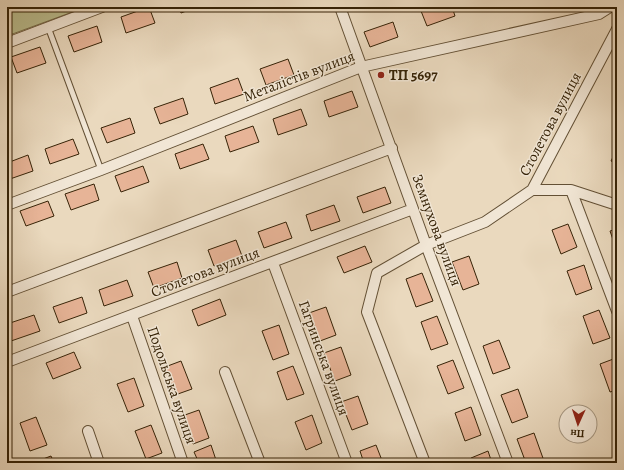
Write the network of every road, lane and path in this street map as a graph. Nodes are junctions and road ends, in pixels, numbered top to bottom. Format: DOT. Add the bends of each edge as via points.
graph roads {
  1 [pos="102,7"];
  2 [pos="340,7"];
  3 [pos="610,7"];
  4 [pos="48,28"];
  5 [pos="617,29"];
  6 [pos="7,43"];
  7 [pos="361,67"];
  8 [pos="392,148"];
  9 [pos="102,170"];
  10 [pos="532,190"];
  11 [pos="571,190"];
  12 [pos="7,205"];
  13 [pos="617,205"];
  14 [pos="414,209"];
  15 [pos="426,245"];
  16 [pos="273,262"];
  17 [pos="7,292"];
  18 [pos="617,311"];
  19 [pos="132,316"];
  20 [pos="7,362"];
  21 [pos="225,372"];
  22 [pos="88,431"];
  23 [pos="99,463"];
  24 [pos="183,463"];
  25 [pos="260,463"];
  26 [pos="348,463"];
  27 [pos="425,463"];
  28 [pos="508,463"];
  1 -- 4 [label="street"];
  2 -- 7 [label="street, Земнухова вулиця"];
  3 -- 7 [label="street, Металістів вулиця" via="599,14"];
  4 -- 6 [label="street"];
  4 -- 9 [label="lane"];
  5 -- 10 [label="street, Столетова вулиця"];
  7 -- 8 [label="street, Земнухова вулиця"];
  7 -- 9 [label="street, Металістів вулиця"];
  8 -- 14 [label="street, Земнухова вулиця"];
  8 -- 17 [label="street"];
  9 -- 12 [label="street, Металістів вулиця"];
  10 -- 11 [label="street"];
  10 -- 15 [label="street, Столетова вулиця" via="485,222"];
  11 -- 13 [label="street"];
  11 -- 18 [label="street"];
  14 -- 15 [label="street, Земнухова вулиця"];
  14 -- 16 [label="street, Столетова вулиця"];
  15 -- 27 [label="street, Столетова вулиця" via="377,273 367,312"];
  15 -- 28 [label="street, Земнухова вулиця"];
  16 -- 19 [label="street, Столетова вулиця"];
  16 -- 26 [label="street, Гагринська вулиця"];
  19 -- 20 [label="street, Столетова вулиця"];
  19 -- 24 [label="street, Подольська вулиця"];
  21 -- 25 [label="street"];
  22 -- 23 [label="street"];
}
